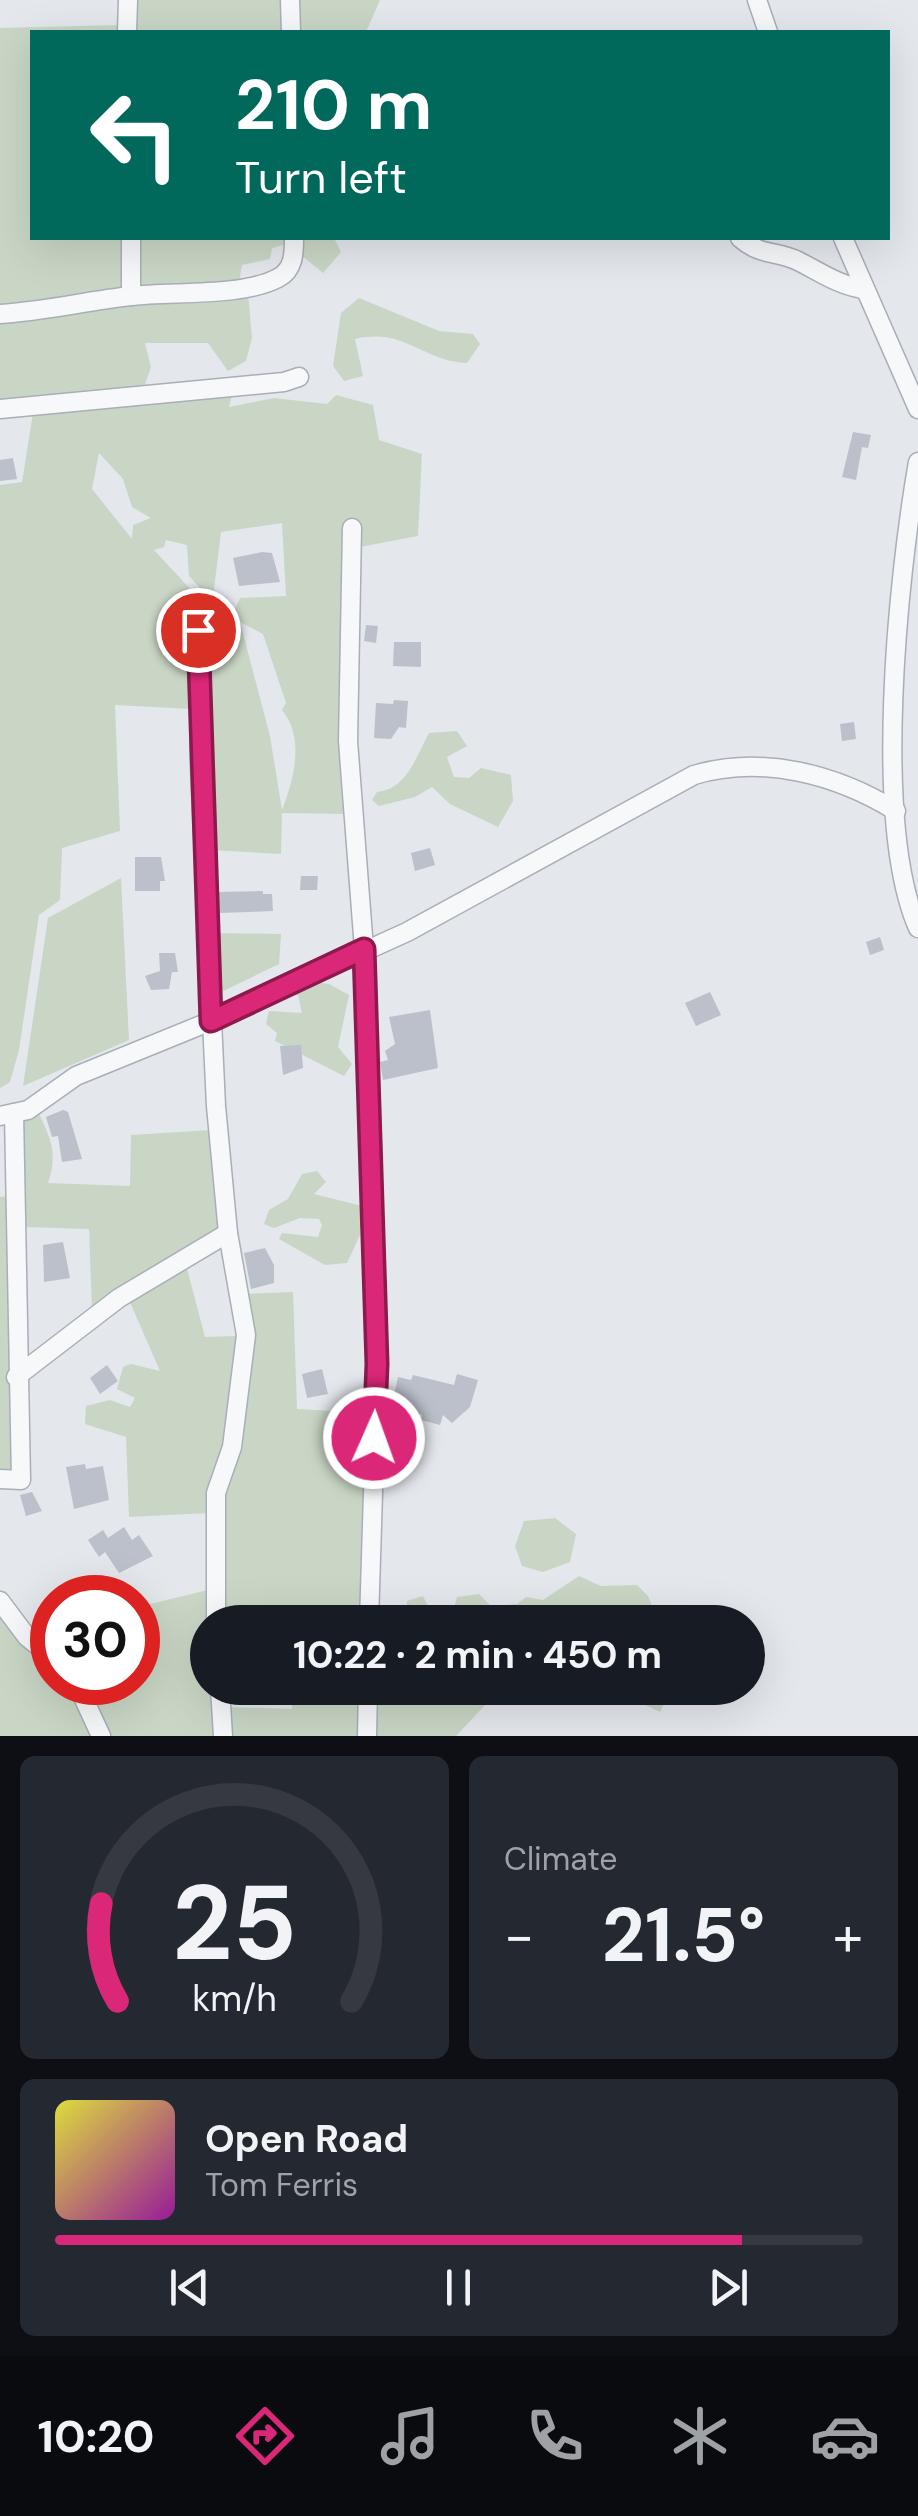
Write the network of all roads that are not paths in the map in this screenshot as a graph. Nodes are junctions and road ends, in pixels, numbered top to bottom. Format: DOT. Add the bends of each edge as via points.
graph roads {
  1 [pos="128,0"];
  2 [pos="290,0"];
  3 [pos="757,0"];
  4 [pos="128,30"];
  5 [pos="290,30"];
  6 [pos="767,30"];
  7 [pos="130,240"];
  8 [pos="294,240"];
  9 [pos="743,240"];
  10 [pos="844,240"];
  11 [pos="863,289"];
  12 [pos="131,296"];
  13 [pos="0,314"];
  14 [pos="300,377"];
  15 [pos="0,409"];
  16 [pos="918,409"];
  17 [pos="918,462"];
  18 [pos="352,528"];
  19 [pos="198,630"];
  20 [pos="896,811"];
  21 [pos="918,928"];
  22 [pos="364,949"];
  23 [pos="211,1021"];
  24 [pos="7,1114"];
  25 [pos="228,1233"];
  26 [pos="16,1376"];
  27 [pos="0,1479"];
  28 [pos="0,1601"];
  29 [pos="216,1605"];
  30 [pos="370,1605"];
  31 [pos="30,1640"];
  32 [pos="87,1705"];
  33 [pos="221,1705"];
  34 [pos="368,1705"];
  35 [pos="102,1736"];
  36 [pos="223,1736"];
  37 [pos="367,1736"];
  1 -- 4 [label="street"];
  2 -- 5 [label="street"];
  3 -- 6 [label="street"];
  7 -- 12 [label="street"];
  8 -- 12 [label="street" via="294,256 280,277 256,286"];
  9 -- 11 [label="street" via="763,254"];
  10 -- 11 [label="street"];
  11 -- 16 [label="street"];
  12 -- 13 [label="street"];
  14 -- 15 [label="street"];
  17 -- 20 [label="street" via="898,629"];
  18 -- 22 [label="street" via="348,741"];
  19 -- 23 [label="street"];
  20 -- 21 [label="street" via="906,892"];
  20 -- 22 [label="street" via="872,796 790,770 713,769 591,827 470,900"];
  22 -- 23 [label="street"];
  22 -- 30 [label="street" via="377,1364"];
  23 -- 24 [label="street" via="118,1056 28,1110"];
  23 -- 25 [label="street"];
  24 -- 26 [label="street"];
  25 -- 26 [label="street" via="119,1298"];
  25 -- 29 [label="street" via="246,1335 232,1447 216,1493"];
  26 -- 27 [label="street" via="21,1480"];
  28 -- 31 [label="street"];
  32 -- 35 [label="street"];
  33 -- 36 [label="street"];
  34 -- 37 [label="street"];
}
